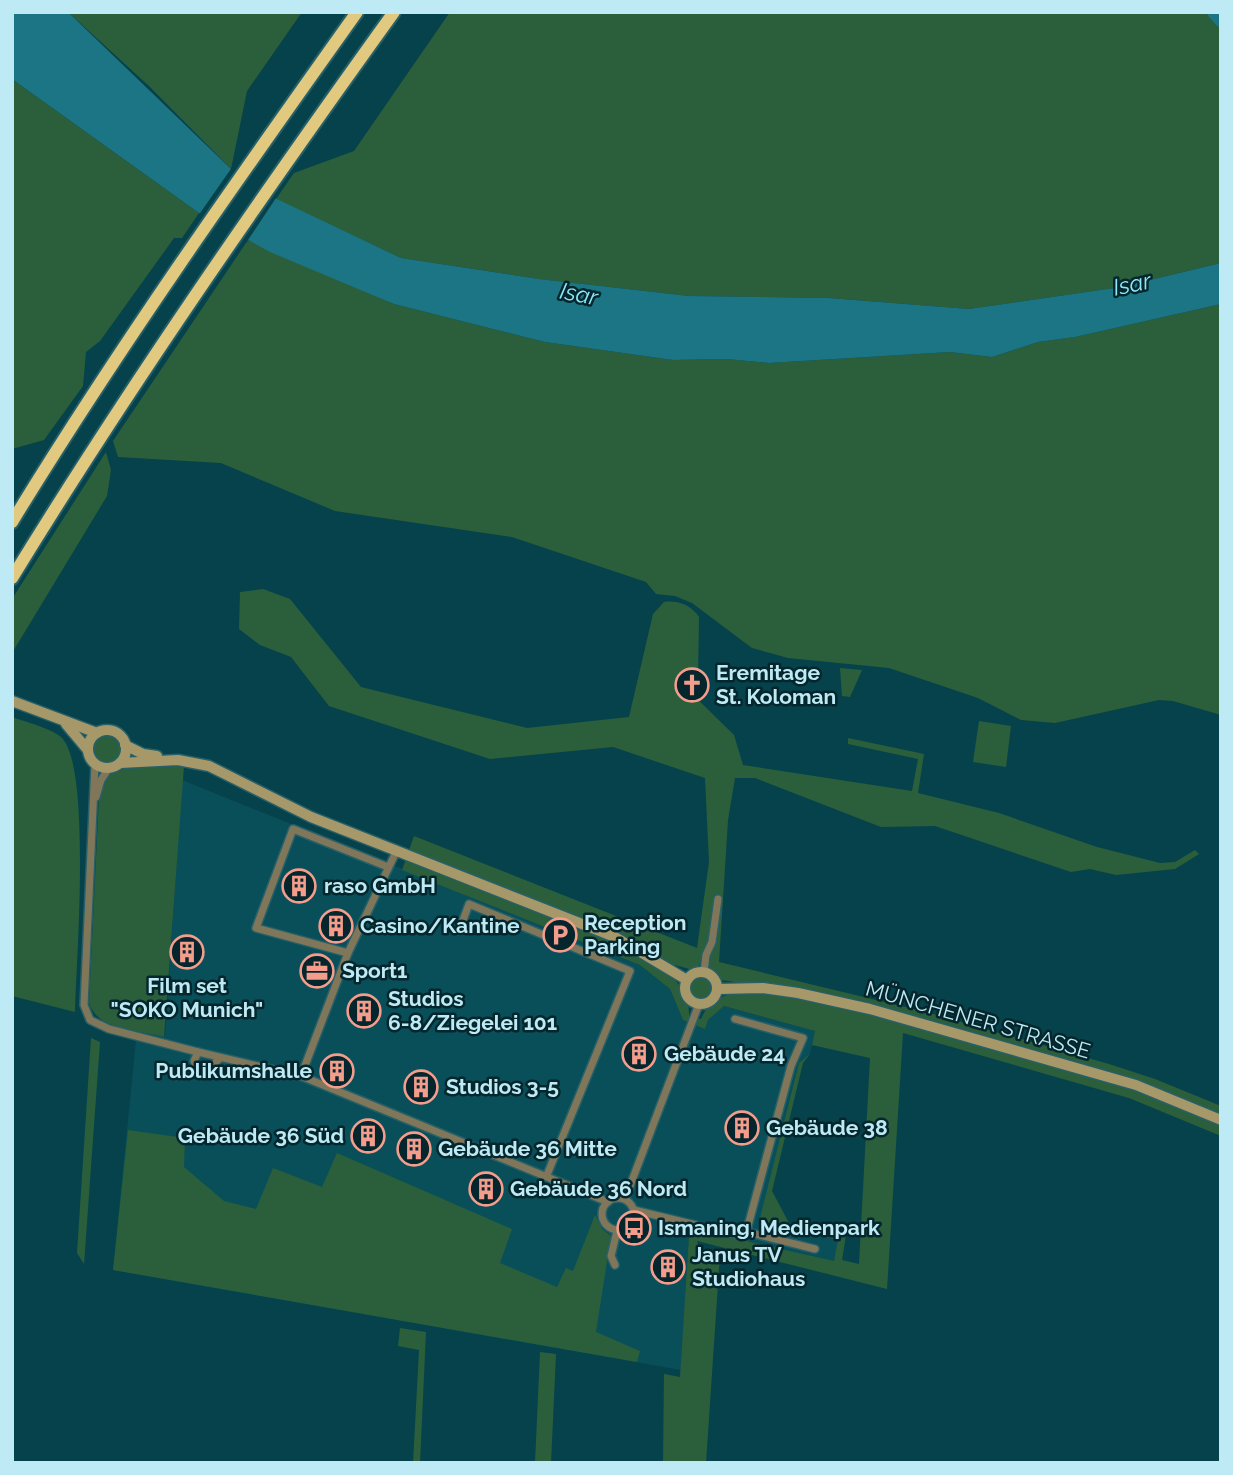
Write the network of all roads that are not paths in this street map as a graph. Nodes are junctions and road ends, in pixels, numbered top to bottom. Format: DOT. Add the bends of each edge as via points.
graph roads {
  1 [pos="358,12"];
  2 [pos="394,12"];
  3 [pos="12,522"];
  4 [pos="12,578"];
  5 [pos="12,701"];
  6 [pos="63,721"];
  7 [pos="97,733"];
  8 [pos="125,745"];
  9 [pos="87,749"];
  10 [pos="171,760"];
  11 [pos="120,763"];
  12 [pos="95,764"];
  13 [pos="109,768"];
  14 [pos="94,807"];
  15 [pos="396,852"];
  16 [pos="388,867"];
  17 [pos="718,899"];
  18 [pos="459,931"];
  19 [pos="348,953"];
  20 [pos="704,972"];
  21 [pos="687,980"];
  22 [pos="718,989"];
  23 [pos="699,1004"];
  24 [pos="735,1019"];
  25 [pos="198,1052"];
  26 [pos="220,1058"];
  27 [pos="301,1076"];
  28 [pos="1221,1120"];
  29 [pos="547,1175"];
  30 [pos="625,1199"];
  31 [pos="608,1202"];
  32 [pos="634,1210"];
  33 [pos="617,1231"];
  34 [pos="747,1232"];
  35 [pos="815,1249"];
  36 [pos="615,1265"];
  1 -- 3 [label="highway" via="62,441"];
  2 -- 4 [label="highway" via="86,457"];
  5 -- 6 [label="main road"];
  6 -- 7 [label="main road"];
  6 -- 9 [label="main road"];
  7 -- 8 [label="main road" via="114,732"];
  7 -- 9 [label="main road"];
  8 -- 10 [label="main road"];
  8 -- 11 [label="main road"];
  9 -- 12 [label="main road"];
  10 -- 11 [label="main road"];
  10 -- 15 [label="main road" via="209,766 311,817"];
  11 -- 13 [label="main road"];
  12 -- 13 [label="main road"];
  12 -- 14 [label="street"];
  13 -- 14 [label="street"];
  14 -- 25 [label="street" via="86,1017 106,1028"];
  15 -- 16 [label="street"];
  15 -- 21 [label="main road" via="615,937"];
  16 -- 19 [label="street"];
  16 -- 19 [label="street" via="293,829 256,928"];
  17 -- 20 [label="street"];
  18 -- 29 [label="street" via="469,904 630,971"];
  19 -- 27 [label="street"];
  20 -- 21 [label="main road"];
  20 -- 22 [label="main road" via="713,977"];
  21 -- 23 [label="main road" via="687,996"];
  22 -- 23 [label="main road" via="711,1001"];
  22 -- 28 [label="main road, MÜNCHENER STRASSE" via="774,989 870,1009 1136,1085"];
  23 -- 30 [label="street"];
  24 -- 34 [label="street" via="803,1038 791,1066"];
  25 -- 26 [label="street"];
  25 -- 26 [label="street" via="194,1061 199,1072 211,1069"];
  26 -- 27 [label="street"];
  27 -- 29 [label="street"];
  29 -- 31 [label="street"];
  30 -- 31 [label="street"];
  30 -- 32 [label="street"];
  31 -- 33 [label="street" via="602,1216 608,1227"];
  32 -- 33 [label="street" via="631,1225"];
  32 -- 34 [label="street" via="746,1237"];
  33 -- 36 [label="street" via="611,1256"];
  34 -- 35 [label="street"];
}
